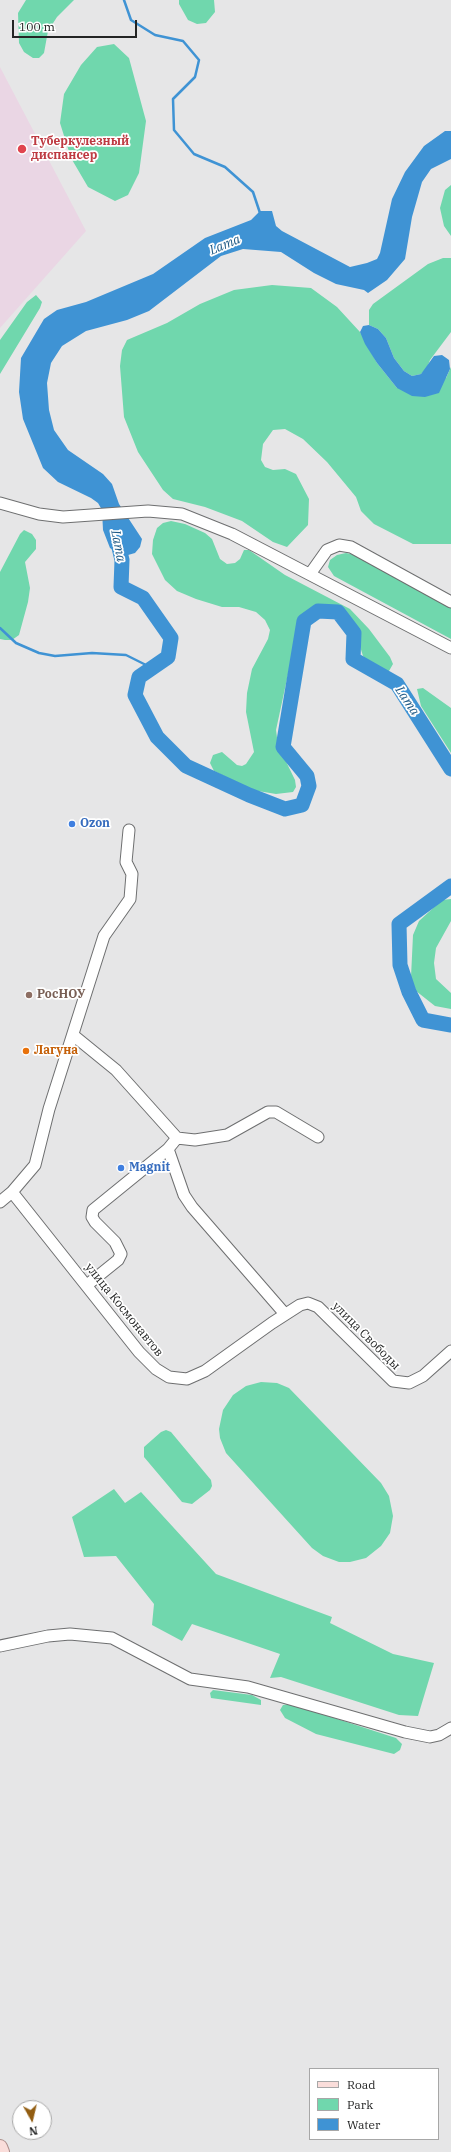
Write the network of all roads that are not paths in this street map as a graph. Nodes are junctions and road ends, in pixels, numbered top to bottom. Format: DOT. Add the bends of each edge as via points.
graph roads {
  1 [pos="0,503"];
  2 [pos="310,574"];
  3 [pos="451,602"];
  4 [pos="451,648"];
  5 [pos="129,830"];
  6 [pos="73,1035"];
  7 [pos="318,1137"];
  8 [pos="177,1138"];
  9 [pos="168,1149"];
  10 [pos="12,1192"];
  11 [pos="0,1202"];
  12 [pos="87,1285"];
  13 [pos="300,1305"];
  14 [pos="285,1314"];
  15 [pos="451,1350"];
  16 [pos="0,1646"];
  17 [pos="451,1728"];
  18 [pos="0,2147"];
  19 [pos="2,2152"];
  1 -- 2 [label="street" via="39,514 85,516 166,511 197,519 232,534"];
  2 -- 3 [label="street" via="327,550 339,545 351,547"];
  2 -- 4 [label="street"];
  5 -- 6 [label="street" via="126,862 132,874 130,899 104,936"];
  6 -- 8 [label="street" via="116,1070"];
  6 -- 10 [label="street" via="49,1109 35,1165"];
  7 -- 8 [label="street" via="276,1112 268,1112 227,1135 195,1140"];
  8 -- 9 [label="street"];
  9 -- 12 [label="street" via="93,1210 92,1217 95,1222 115,1242 121,1254 118,1260"];
  9 -- 14 [label="street" via="181,1189 192,1207"];
  10 -- 11 [label="street"];
  10 -- 12 [label="street, улица Космонавтов"];
  12 -- 14 [label="street, улица Космонавтов" via="140,1352 156,1369 170,1377 187,1379 204,1372"];
  13 -- 14 [label="street, улица Космонавтов"];
  13 -- 15 [label="street, улица Свободы" via="308,1303 318,1307 393,1381 409,1383 423,1376"];
  16 -- 17 [label="street" via="70,1634 112,1638 190,1679 248,1687 430,1737"];
  18 -- 19 [label="main road"];
}
